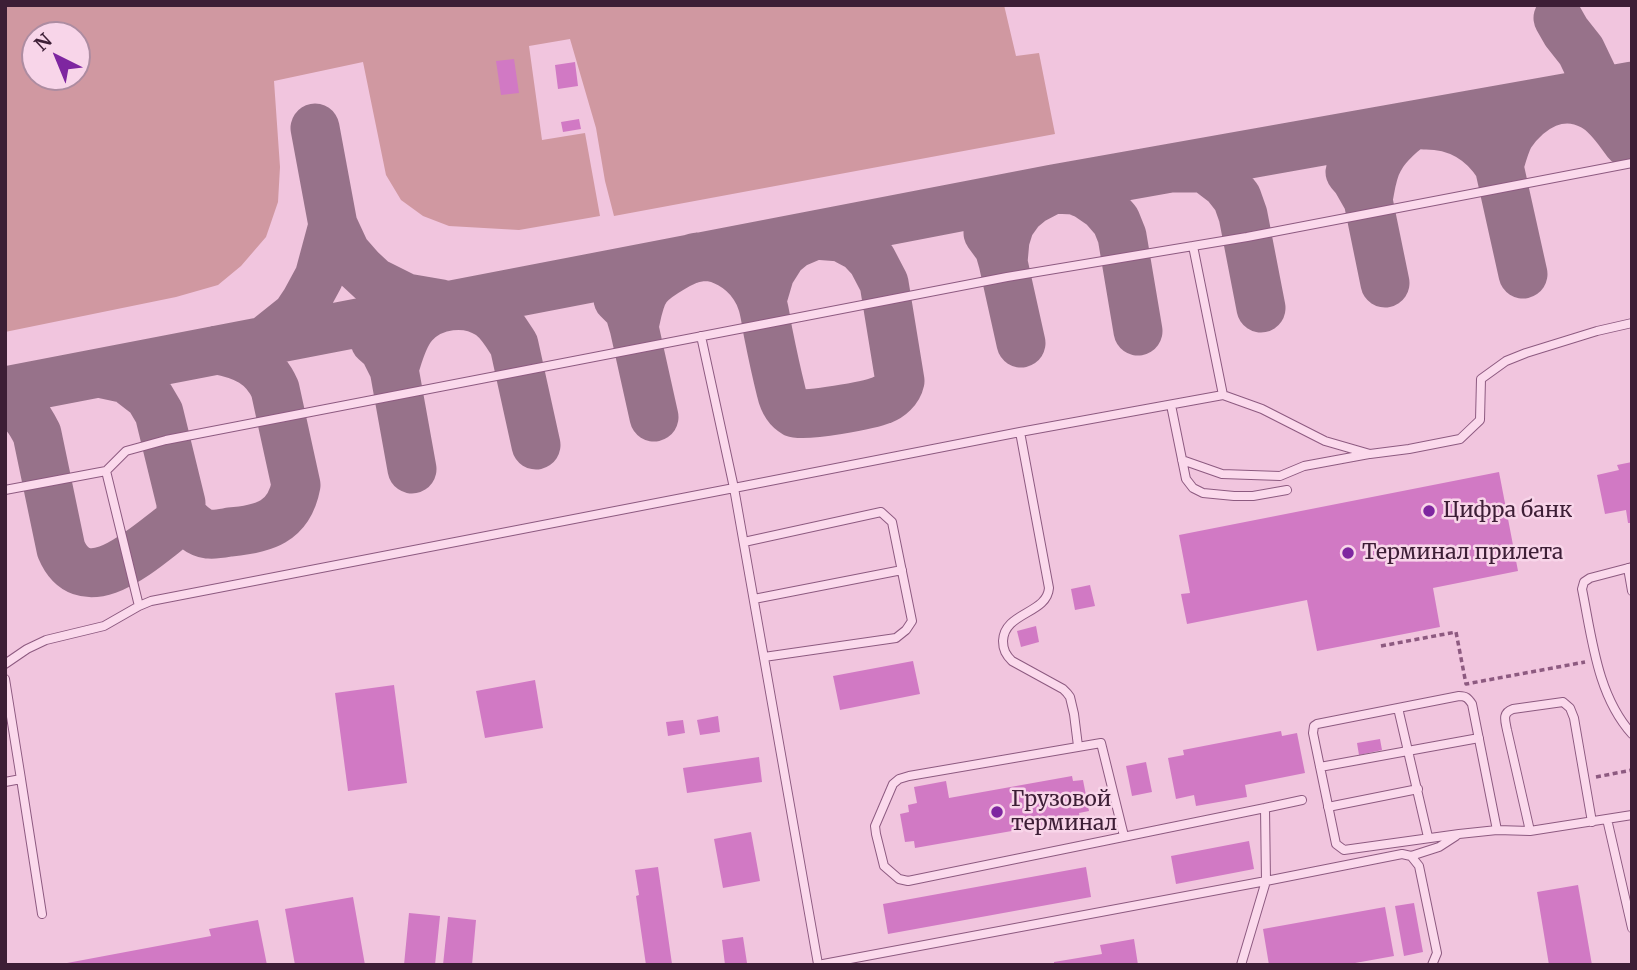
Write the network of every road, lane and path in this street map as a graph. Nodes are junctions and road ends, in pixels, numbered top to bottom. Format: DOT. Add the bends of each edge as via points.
graph roads {
  1 [pos="1632,163"];
  2 [pos="1194,246"];
  3 [pos="1632,323"];
  4 [pos="701,336"];
  5 [pos="1223,395"];
  6 [pos="1171,405"];
  7 [pos="1020,432"];
  8 [pos="1370,454"];
  9 [pos="1182,460"];
  10 [pos="106,471"];
  11 [pos="734,488"];
  12 [pos="1287,490"];
  13 [pos="5,491"];
  14 [pos="744,542"];
  15 [pos="1630,568"];
  16 [pos="902,570"];
  17 [pos="1632,590"];
  18 [pos="754,599"];
  19 [pos="139,606"];
  20 [pos="1381,646"];
  21 [pos="764,657"];
  22 [pos="1597,660"];
  23 [pos="5,664"];
  24 [pos="5,679"];
  25 [pos="1398,708"];
  26 [pos="1632,734"];
  27 [pos="1479,738"];
  28 [pos="1078,746"];
  29 [pos="1409,751"];
  30 [pos="1320,767"];
  31 [pos="1632,769"];
  32 [pos="20,779"];
  33 [pos="1584,779"];
  34 [pos="5,782"];
  35 [pos="1418,789"];
  36 [pos="1302,800"];
  37 [pos="1328,807"];
  38 [pos="1265,808"];
  39 [pos="1632,815"];
  40 [pos="1607,819"];
  41 [pos="1592,822"];
  42 [pos="1497,830"];
  43 [pos="1530,831"];
  44 [pos="1459,834"];
  45 [pos="1124,836"];
  46 [pos="1429,837"];
  47 [pos="1411,856"];
  48 [pos="1266,881"];
  49 [pos="42,914"];
  50 [pos="1632,928"];
  51 [pos="818,965"];
  52 [pos="1241,965"];
  53 [pos="1432,965"];
  1 -- 2 [label="lane"];
  2 -- 4 [label="lane"];
  2 -- 5 [label="lane"];
  3 -- 8 [label="lane" via="1506,361 1481,379 1480,420 1460,439"];
  4 -- 10 [label="lane" via="166,440 126,451"];
  4 -- 11 [label="lane"];
  5 -- 6 [label="lane"];
  5 -- 8 [label="lane" via="1325,441"];
  6 -- 7 [label="lane"];
  6 -- 9 [label="lane"];
  7 -- 11 [label="lane"];
  7 -- 28 [label="lane" via="1048,596 1010,624 1003,636 1004,647 1012,662 1070,697"];
  8 -- 9 [label="lane" via="1304,466 1280,476 1222,474"];
  9 -- 12 [label="lane" via="1186,479 1202,493 1253,496"];
  10 -- 13 [label="lane"];
  10 -- 19 [label="lane"];
  11 -- 14 [label="lane"];
  11 -- 19 [label="lane"];
  14 -- 16 [label="lane" via="881,512 892,522"];
  14 -- 18 [label="lane"];
  15 -- 17 [label="lane"];
  15 -- 22 [label="lane" via="1584,582"];
  16 -- 18 [label="lane"];
  16 -- 21 [label="lane" via="912,621 896,638"];
  18 -- 21 [label="lane"];
  19 -- 23 [label="lane" via="104,626 47,640"];
  20 -- 22 [label="path" via="1456,632 1465,684"];
  21 -- 51 [label="lane"];
  22 -- 26 [label="lane" via="1607,695"];
  24 -- 32 [label="lane"];
  25 -- 27 [label="lane" via="1465,696 1472,704"];
  25 -- 29 [label="lane"];
  25 -- 30 [label="lane" via="1317,723 1313,733"];
  27 -- 29 [label="lane"];
  27 -- 42 [label="lane"];
  28 -- 45 [label="lane" via="1101,743"];
  28 -- 45 [label="lane" via="899,779 875,826 884,866 899,879 918,880"];
  29 -- 30 [label="lane"];
  29 -- 35 [label="lane"];
  30 -- 37 [label="lane"];
  31 -- 33 [label="path"];
  32 -- 34 [label="lane"];
  32 -- 49 [label="lane"];
  33 -- 41 [label="lane"];
  33 -- 43 [label="lane" via="1573,714 1567,704 1507,712"];
  35 -- 37 [label="lane"];
  35 -- 46 [label="lane"];
  36 -- 38 [label="lane"];
  37 -- 46 [label="lane" via="1336,844 1343,850"];
  38 -- 45 [label="lane"];
  38 -- 48 [label="lane"];
  39 -- 40 [label="lane"];
  40 -- 41 [label="lane"];
  40 -- 50 [label="lane"];
  41 -- 43 [label="lane"];
  42 -- 43 [label="lane"];
  42 -- 44 [label="lane"];
  44 -- 46 [label="lane"];
  44 -- 47 [label="lane"];
  47 -- 48 [label="lane" via="1402,854"];
  47 -- 53 [label="lane" via="1419,866 1437,953"];
  48 -- 51 [label="lane"];
  48 -- 52 [label="lane"];
}
